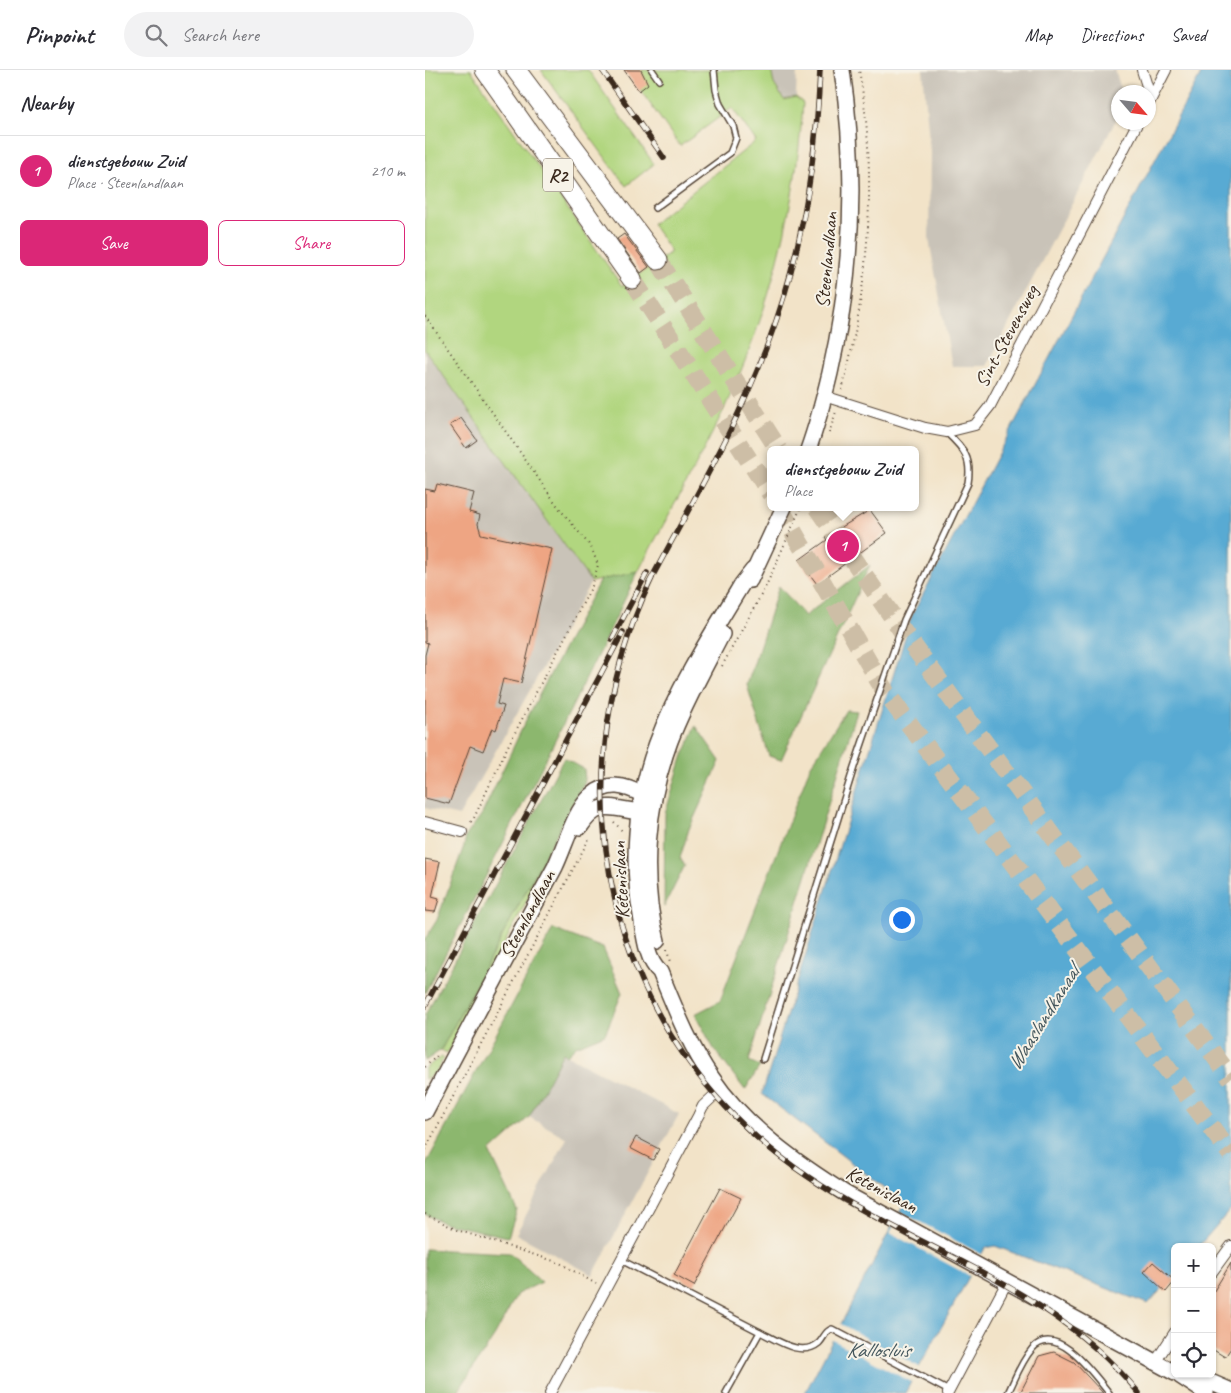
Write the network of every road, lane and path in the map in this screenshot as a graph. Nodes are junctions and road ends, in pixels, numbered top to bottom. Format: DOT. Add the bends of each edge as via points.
graph roads {
  1 [pos="485,70"];
  2 [pos="516,70"];
  3 [pos="653,70"];
  4 [pos="715,70"];
  5 [pos="842,70"];
  6 [pos="1143,70"];
  7 [pos="1166,70"];
  8 [pos="659,80"];
  9 [pos="1146,85"];
  10 [pos="1156,89"];
  11 [pos="1134,130"];
  12 [pos="655,208"];
  13 [pos="658,260"];
  14 [pos="631,279"];
  15 [pos="425,316"];
  16 [pos="824,396"];
  17 [pos="947,432"];
  18 [pos="809,446"];
  19 [pos="782,511"];
  20 [pos="799,511"];
  21 [pos="753,570"];
  22 [pos="720,670"];
  23 [pos="643,795"];
  24 [pos="646,812"];
  25 [pos="608,821"];
  26 [pos="425,822"];
  27 [pos="462,832"];
  28 [pos="593,832"];
  29 [pos="625,838"];
  30 [pos="559,859"];
  31 [pos="666,943"];
  32 [pos="666,969"];
  33 [pos="763,1059"];
  34 [pos="720,1090"];
  35 [pos="426,1107"];
  36 [pos="425,1150"];
  37 [pos="425,1214"];
  38 [pos="1231,1246"];
  39 [pos="621,1260"];
  40 [pos="1216,1267"];
  41 [pos="1008,1280"];
  42 [pos="605,1290"];
  43 [pos="760,1332"];
  44 [pos="1174,1333"];
  45 [pos="1157,1361"];
  46 [pos="1171,1366"];
  47 [pos="1171,1371"];
  48 [pos="1182,1378"];
  49 [pos="1201,1378"];
  50 [pos="1231,1391"];
  51 [pos="949,1392"];
  52 [pos="550,1393"];
  53 [pos="726,1393"];
  54 [pos="1008,1393"];
  55 [pos="1109,1393"];
  56 [pos="1206,1393"];
  1 -- 14 [label="highway, R2"];
  2 -- 13 [label="highway, R2"];
  3 -- 8 [label="lane"];
  4 -- 12 [label="lane" via="720,104 736,138 731,153"];
  5 -- 16 [label="main road, Steenlandlaan" via="851,154 849,255 839,329"];
  6 -- 9 [label="street"];
  7 -- 10 [label="street"];
  11 -- 17 [label="street, Sint-Stevensweg" via="990,406 975,425"];
  15 -- 27 [label="path" via="559,508 591,547 598,565 592,586 509,744 475,818"];
  16 -- 17 [label="street, Sint-Stevensweg"];
  16 -- 18 [label="main road, Steenlandlaan"];
  17 -- 33 [label="lane" via="962,448 971,467 968,483 904,620 854,767"];
  19 -- 21 [label="main road"];
  20 -- 22 [label="path" via="766,586"];
  21 -- 23 [label="main road" via="676,695 658,736"];
  21 -- 24 [label="main road" via="747,588 670,740"];
  23 -- 24 [label="main road"];
  23 -- 30 [label="main road, Steenlandlaan" via="619,784 591,795 582,807"];
  24 -- 30 [label="main road, Steenlandlaan" via="608,808 589,813"];
  24 -- 32 [label="main road, Ketenislaan" via="637,860 638,900 655,967"];
  25 -- 29 [label="path" via="617,824"];
  26 -- 27 [label="street"];
  28 -- 36 [label="path, Steenlandlaan"];
  30 -- 35 [label="main road, Steenlandlaan"];
  31 -- 32 [label="path"];
  32 -- 34 [label="main road, Ketenislaan" via="693,1047"];
  34 -- 39 [label="street" via="700,1111"];
  34 -- 41 [label="main road, Ketenislaan" via="791,1158 846,1194"];
  37 -- 42 [label="path" via="457,1230 560,1263"];
  38 -- 40 [label="street"];
  39 -- 42 [label="street"];
  39 -- 43 [label="lane"];
  41 -- 45 [label="main road, Ketenislaan"];
  41 -- 51 [label="street"];
  42 -- 52 [label="street"];
  43 -- 51 [label="lane" via="792,1348 802,1349 820,1343 832,1329"];
  43 -- 53 [label="lane"];
  44 -- 45 [label="street"];
  45 -- 46 [label="main road, Ketenislaan"];
  45 -- 47 [label="main road, Ketenislaan"];
  48 -- 56 [label="main road, Ketenislaan"];
  49 -- 50 [label="main road"];
  54 -- 55 [label="lane" via="1033,1348 1043,1341 1051,1341 1084,1362"];
}
